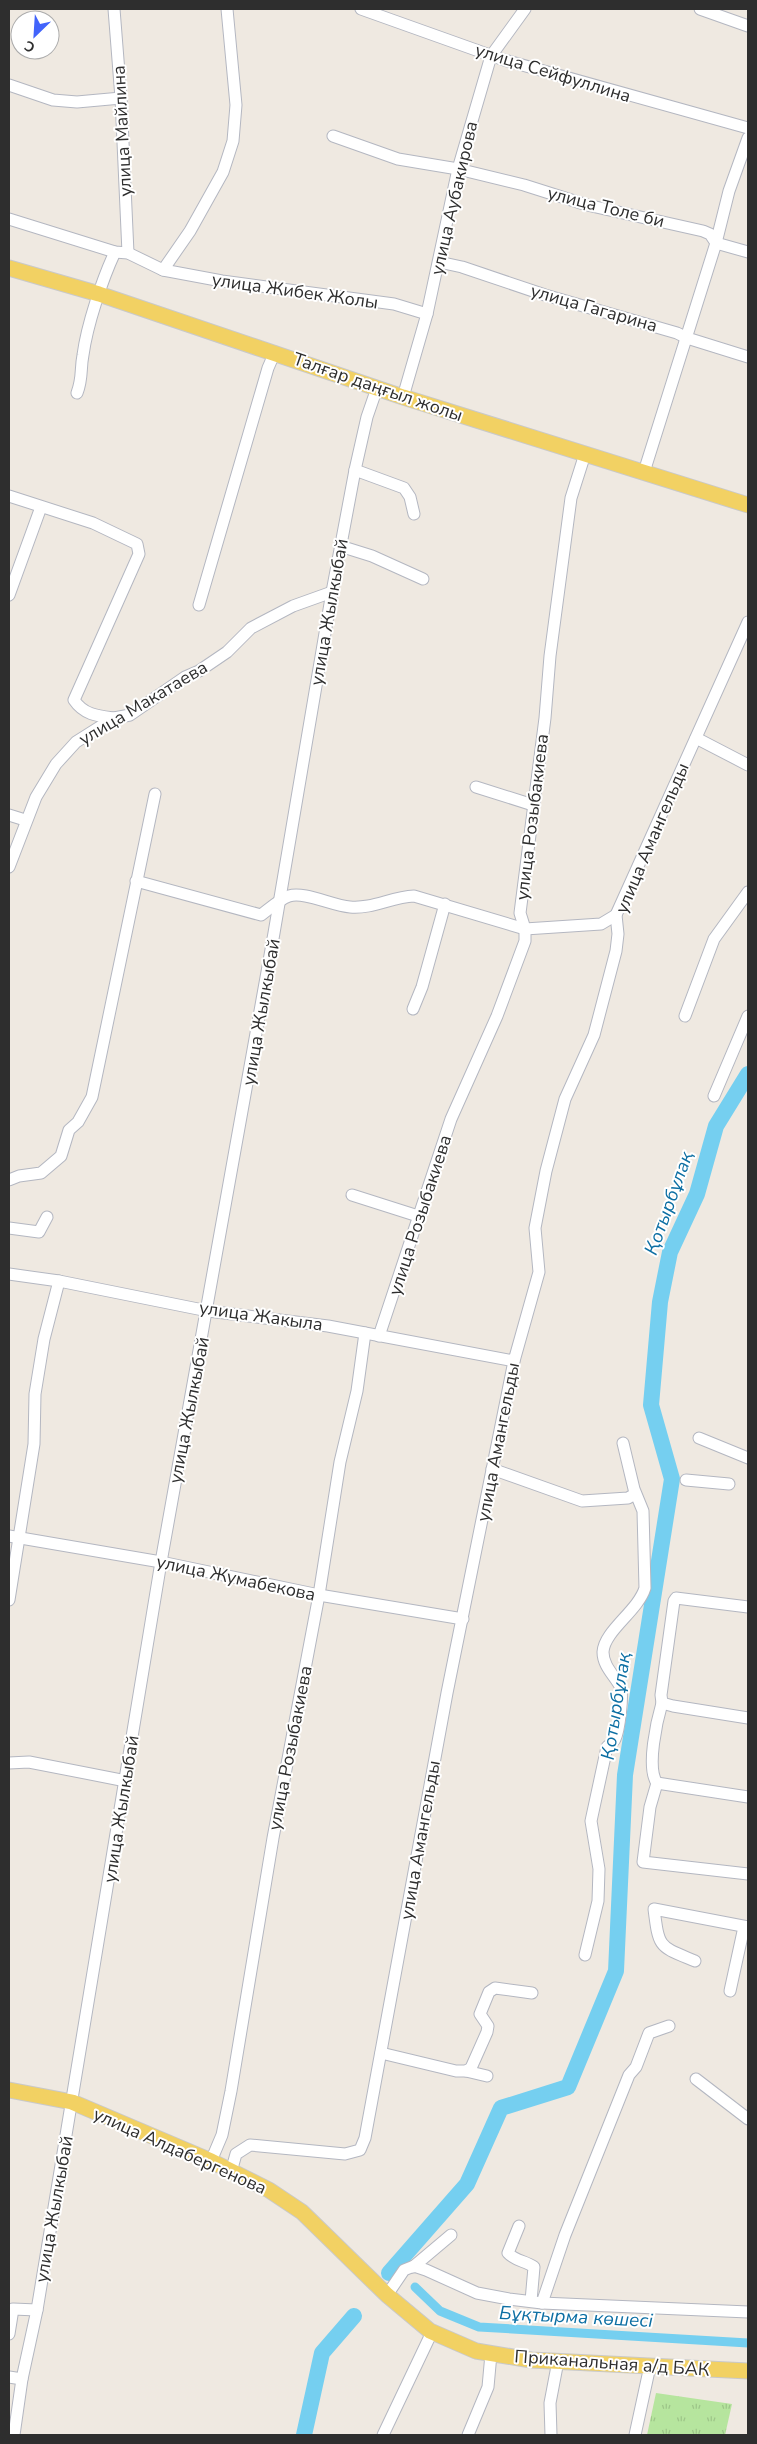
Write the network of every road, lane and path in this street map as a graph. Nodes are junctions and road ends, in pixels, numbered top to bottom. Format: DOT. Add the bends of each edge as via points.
graph roads {
  1 [pos="114,9"];
  2 [pos="226,9"];
  3 [pos="361,9"];
  4 [pos="525,9"];
  5 [pos="700,9"];
  6 [pos="748,26"];
  7 [pos="491,56"];
  8 [pos="9,85"];
  9 [pos="121,98"];
  10 [pos="748,128"];
  11 [pos="333,136"];
  12 [pos="748,138"];
  13 [pos="458,169"];
  14 [pos="9,220"];
  15 [pos="716,243"];
  16 [pos="115,252"];
  17 [pos="748,252"];
  18 [pos="128,253"];
  19 [pos="439,262"];
  20 [pos="9,268"];
  21 [pos="163,270"];
  22 [pos="99,294"];
  23 [pos="427,314"];
  24 [pos="687,338"];
  25 [pos="275,352"];
  26 [pos="748,357"];
  27 [pos="377,388"];
  28 [pos="77,393"];
  29 [pos="403,397"];
  30 [pos="585,454"];
  31 [pos="355,470"];
  32 [pos="644,472"];
  33 [pos="9,496"];
  34 [pos="748,505"];
  35 [pos="41,507"];
  36 [pos="414,514"];
  37 [pos="340,546"];
  38 [pos="423,579"];
  39 [pos="332,592"];
  40 [pos="9,595"];
  41 [pos="199,605"];
  42 [pos="748,622"];
  43 [pos="114,718"];
  44 [pos="696,738"];
  45 [pos="748,765"];
  46 [pos="476,786"];
  47 [pos="155,794"];
  48 [pos="533,805"];
  49 [pos="9,815"];
  50 [pos="25,820"];
  51 [pos="9,867"];
  52 [pos="136,881"];
  53 [pos="748,892"];
  54 [pos="280,902"];
  55 [pos="445,904"];
  56 [pos="261,915"];
  57 [pos="616,915"];
  58 [pos="525,929"];
  59 [pos="274,933"];
  60 [pos="413,1009"];
  61 [pos="685,1016"];
  62 [pos="748,1016"];
  63 [pos="714,1096"];
  64 [pos="9,1180"];
  65 [pos="352,1195"];
  66 [pos="418,1216"];
  67 [pos="47,1217"];
  68 [pos="9,1228"];
  69 [pos="9,1274"];
  70 [pos="59,1281"];
  71 [pos="208,1310"];
  72 [pos="365,1333"];
  73 [pos="379,1336"];
  74 [pos="514,1361"];
  75 [pos="698,1438"];
  76 [pos="623,1443"];
  77 [pos="748,1458"];
  78 [pos="492,1470"];
  79 [pos="686,1480"];
  80 [pos="729,1484"];
  81 [pos="635,1494"];
  82 [pos="14,1537"];
  83 [pos="161,1562"];
  84 [pos="319,1595"];
  85 [pos="9,1600"];
  86 [pos="748,1606"];
  87 [pos="463,1619"];
  88 [pos="662,1702"];
  89 [pos="748,1718"];
  90 [pos="9,1763"];
  91 [pos="126,1781"];
  92 [pos="657,1783"];
  93 [pos="748,1797"];
  94 [pos="748,1874"];
  95 [pos="746,1927"];
  96 [pos="585,1955"];
  97 [pos="695,1961"];
  98 [pos="730,1991"];
  99 [pos="532,1993"];
  100 [pos="669,2026"];
  101 [pos="381,2053"];
  102 [pos="466,2071"];
  103 [pos="488,2076"];
  104 [pos="696,2079"];
  105 [pos="9,2090"];
  106 [pos="72,2102"];
  107 [pos="748,2119"];
  108 [pos="211,2161"];
  109 [pos="231,2172"];
  110 [pos="519,2226"];
  111 [pos="451,2235"];
  112 [pos="413,2266"];
  113 [pos="387,2295"];
  114 [pos="536,2302"];
  115 [pos="37,2310"];
  116 [pos="748,2312"];
  117 [pos="432,2332"];
  118 [pos="9,2334"];
  119 [pos="476,2352"];
  120 [pos="491,2354"];
  121 [pos="558,2361"];
  122 [pos="650,2366"];
  123 [pos="748,2371"];
  124 [pos="9,2377"];
  125 [pos="22,2379"];
  126 [pos="14,2435"];
  127 [pos="383,2435"];
  128 [pos="468,2435"];
  129 [pos="551,2435"];
  130 [pos="635,2435"];
  1 -- 9 [label="street, улица Майлина"];
  2 -- 21 [label="street" via="236,105 233,141 223,172"];
  3 -- 7 [label="street, улица Сейфуллина"];
  4 -- 7 [label="street, улица Аубакирова"];
  5 -- 6 [label="street"];
  7 -- 10 [label="street, улица Сейфуллина"];
  7 -- 13 [label="street, улица Аубакирова"];
  8 -- 9 [label="street" via="53,100 77,102"];
  9 -- 18 [label="street, улица Майлина"];
  11 -- 13 [label="street, улица Толе би" via="398,158"];
  12 -- 15 [label="street" via="729,191"];
  13 -- 15 [label="street, улица Толе би" via="587,205 703,231 710,234"];
  13 -- 19 [label="street, улица Аубакирова"];
  14 -- 16 [label="street, улица Жибек Жолы"];
  15 -- 17 [label="street, улица Толе би"];
  15 -- 24 [label="street"];
  16 -- 18 [label="street, улица Жибек Жолы"];
  16 -- 22 [label="street"];
  18 -- 21 [label="street, улица Жибек Жолы"];
  19 -- 23 [label="street, улица Аубакирова"];
  19 -- 24 [label="street, улица Гагарина"];
  20 -- 22 [label="main road, Талғар даңғыл жолы"];
  21 -- 23 [label="street, улица Жибек Жолы" via="394,304"];
  22 -- 25 [label="main road, Талғар даңғыл жолы"];
  22 -- 28 [label="street" via="83,356 83,378"];
  23 -- 29 [label="street, улица Аубакирова"];
  24 -- 26 [label="street, улица Гагарина"];
  24 -- 32 [label="street"];
  25 -- 27 [label="main road, Талғар даңғыл жолы"];
  25 -- 41 [label="street"];
  27 -- 29 [label="main road, Талғар даңғыл жолы"];
  27 -- 31 [label="street, улица Жылкыбай"];
  29 -- 30 [label="main road, Талғар даңғыл жолы"];
  30 -- 32 [label="main road, Талғар даңғыл жолы"];
  30 -- 48 [label="street, улица Розыбакиева" via="571,498"];
  31 -- 36 [label="street" via="404,488"];
  31 -- 37 [label="street, улица Жылкыбай"];
  32 -- 34 [label="main road, Талғар даңғыл жолы"];
  33 -- 35 [label="street"];
  35 -- 40 [label="street"];
  35 -- 43 [label="street" via="93,523 138,544 139,554 74,700 80,709"];
  37 -- 38 [label="street" via="372,556"];
  37 -- 39 [label="street, улица Жылкыбай"];
  39 -- 43 [label="street, улица Макатаева" via="293,606 251,628 227,652 199,671 130,715"];
  39 -- 54 [label="street, улица Жылкыбай"];
  42 -- 44 [label="street, улица Амангельды"];
  43 -- 50 [label="street, улица Макатаева" via="76,742 56,764"];
  44 -- 45 [label="street"];
  44 -- 57 [label="street, улица Амангельды"];
  46 -- 48 [label="street"];
  47 -- 52 [label="street"];
  48 -- 58 [label="street, улица Розыбакиева" via="520,914"];
  49 -- 50 [label="street"];
  50 -- 51 [label="street, улица Макатаева"];
  52 -- 56 [label="street"];
  52 -- 64 [label="street" via="117,987 92,1097 78,1122 69,1130 61,1156 41,1173"];
  53 -- 61 [label="street" via="714,939"];
  54 -- 55 [label="street" via="298,894 350,907 378,906 399,897 414,896"];
  54 -- 56 [label="street"];
  54 -- 59 [label="street, улица Жылкыбай"];
  55 -- 58 [label="street"];
  55 -- 60 [label="street"];
  56 -- 59 [label="street"];
  57 -- 58 [label="street" via="601,924"];
  57 -- 74 [label="street, улица Амангельды" via="616,951 594,1035 565,1099 546,1171 535,1228 539,1272"];
  58 -- 66 [label="street, улица Розыбакиева" via="517,964 451,1119"];
  59 -- 71 [label="street, улица Жылкыбай"];
  62 -- 63 [label="street"];
  65 -- 66 [label="street"];
  66 -- 73 [label="street, улица Розыбакиева"];
  67 -- 68 [label="street" via="39,1232"];
  69 -- 70 [label="street, улица Жакыла"];
  70 -- 71 [label="street, улица Жакыла"];
  70 -- 82 [label="street" via="44,1339 35,1394 34,1444"];
  71 -- 72 [label="street, улица Жакыла"];
  71 -- 83 [label="street, улица Жылкыбай"];
  72 -- 73 [label="street, улица Жакыла"];
  72 -- 84 [label="street, улица Розыбакиева"];
  73 -- 74 [label="street, улица Жакыла"];
  74 -- 78 [label="street, улица Амангельды"];
  75 -- 77 [label="street"];
  76 -- 81 [label="street"];
  78 -- 81 [label="street" via="582,1501 628,1498"];
  78 -- 87 [label="street, улица Амангельды"];
  79 -- 80 [label="street"];
  81 -- 96 [label="street" via="643,1512 645,1588 642,1597 607,1640 603,1651 608,1670 621,1688 620,1714 615,1739 607,1747 591,1821 599,1869 598,1901"];
  82 -- 83 [label="street, улица Жумабекова"];
  82 -- 85 [label="street"];
  83 -- 84 [label="street, улица Жумабекова"];
  83 -- 91 [label="street, улица Жылкыбай"];
  84 -- 87 [label="street, улица Жумабекова"];
  84 -- 108 [label="street, улица Розыбакиева" via="273,1838 231,2091 222,2135"];
  86 -- 88 [label="street" via="676,1598"];
  87 -- 101 [label="street, улица Амангельды"];
  88 -- 89 [label="street"];
  88 -- 92 [label="street" via="653,1754 653,1778"];
  90 -- 91 [label="street" via="29,1762"];
  91 -- 106 [label="street, улица Жылкыбай"];
  92 -- 93 [label="street"];
  92 -- 94 [label="street" via="642,1862"];
  95 -- 97 [label="street" via="654,1909 657,1935 664,1948"];
  95 -- 98 [label="street"];
  99 -- 102 [label="street" via="495,1988 489,1992 480,2014 488,2026 487,2032"];
  100 -- 114 [label="street" via="649,2033"];
  101 -- 102 [label="street"];
  101 -- 109 [label="street, улица Амангельды" via="360,2150 345,2154 250,2145 236,2154"];
  102 -- 103 [label="street"];
  104 -- 107 [label="street"];
  105 -- 106 [label="main road, улица Алдабергенова"];
  106 -- 108 [label="main road, улица Алдабергенова"];
  106 -- 115 [label="street, улица Жылкыбай"];
  108 -- 109 [label="main road, улица Алдабергенова"];
  109 -- 113 [label="main road, улица Алдабергенова" via="269,2190 302,2212"];
  110 -- 114 [label="street" via="508,2253 534,2268"];
  111 -- 112 [label="street"];
  112 -- 113 [label="street" via="404,2270"];
  112 -- 114 [label="street" via="477,2293"];
  113 -- 117 [label="main road, улица Алдабергенова"];
  114 -- 116 [label="street"];
  115 -- 118 [label="street" via="13,2309"];
  115 -- 125 [label="street, улица Жылкыбай"];
  117 -- 119 [label="main road, улица Алдабергенова"];
  117 -- 127 [label="street"];
  119 -- 120 [label="main road, Приканальная а/д БАК"];
  120 -- 121 [label="main road, Приканальная а/д БАК"];
  120 -- 128 [label="street" via="488,2387"];
  121 -- 122 [label="main road, Приканальная а/д БАК"];
  121 -- 129 [label="street" via="550,2403"];
  122 -- 123 [label="main road, Приканальная а/д БАК"];
  122 -- 130 [label="street"];
  124 -- 125 [label="street"];
  125 -- 126 [label="street, улица Жылкыбай"];
}
